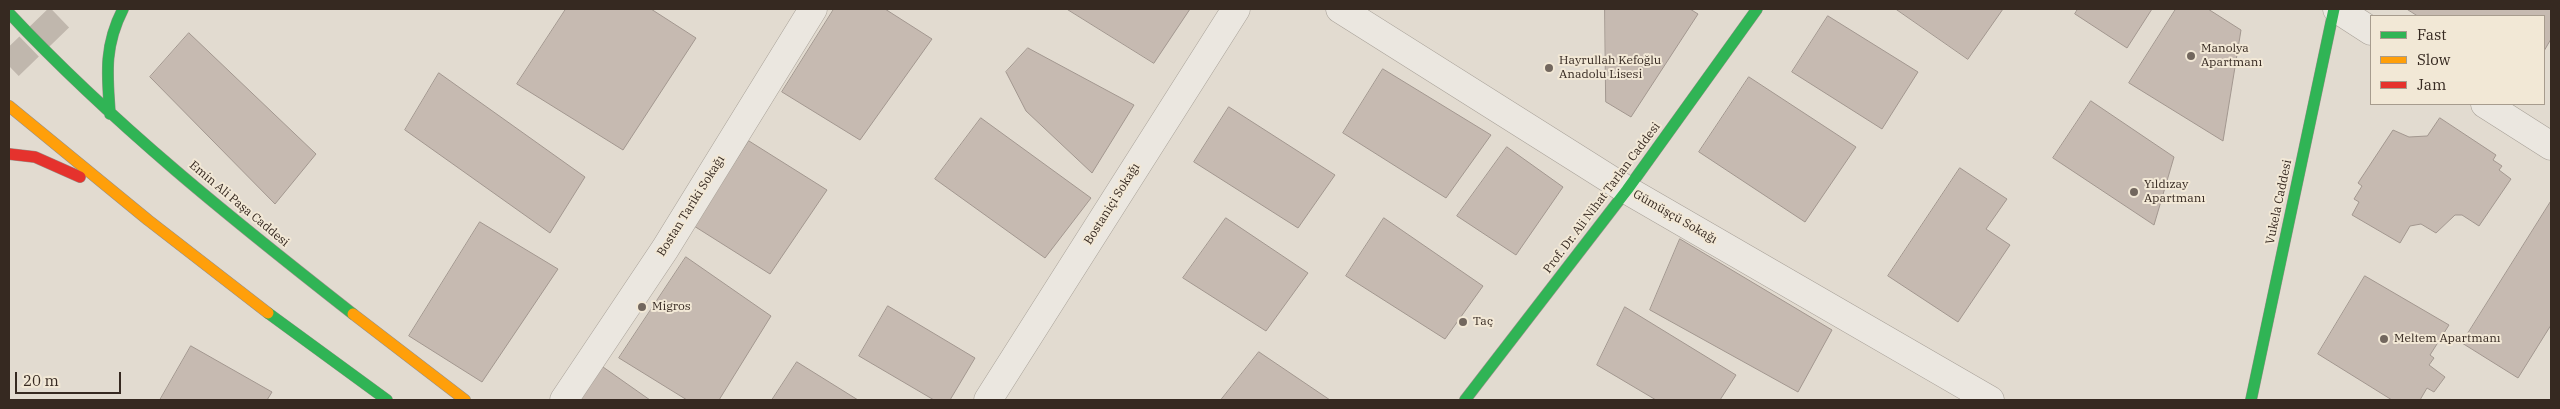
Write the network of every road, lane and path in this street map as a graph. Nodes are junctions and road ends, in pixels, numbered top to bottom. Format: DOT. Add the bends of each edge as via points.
graph roads {
  1 [pos="123,9"];
  2 [pos="813,9"];
  3 [pos="1236,9"];
  4 [pos="1340,9"];
  5 [pos="1757,9"];
  6 [pos="2335,9"];
  7 [pos="9,13"];
  8 [pos="9,30"];
  9 [pos="24,30"];
  10 [pos="2370,30"];
  11 [pos="2487,105"];
  12 [pos="9,106"];
  13 [pos="110,114"];
  14 [pos="2551,146"];
  15 [pos="9,154"];
  16 [pos="107,189"];
  17 [pos="1627,190"];
  18 [pos="387,400"];
  19 [pos="465,400"];
  20 [pos="564,400"];
  21 [pos="988,400"];
  22 [pos="1465,400"];
  23 [pos="1990,400"];
  24 [pos="2251,400"];
  1 -- 13 [label="main road" via="112,28 105,56"];
  2 -- 20 [label="street, Bostan Tariki Sokağı" via="665,249"];
  3 -- 21 [label="street, Bostaniçi Sokağı"];
  4 -- 17 [label="street, Gümüşçü Sokağı"];
  5 -- 17 [label="main road, Prof. Dr. Ali Nihat Tarlan Caddesi"];
  6 -- 10 [label="street"];
  6 -- 24 [label="main road, Vukela Caddesi"];
  7 -- 9 [label="main road, Emin Ali Paşa Caddesi"];
  8 -- 9 [label="main road"];
  9 -- 13 [label="main road, Emin Ali Paşa Caddesi"];
  11 -- 14 [label="street"];
  12 -- 16 [label="main road"];
  13 -- 19 [label="main road, Emin Ali Paşa Caddesi" via="256,237"];
  15 -- 16 [label="main road" via="48,163"];
  16 -- 18 [label="main road" via="306,343"];
  17 -- 22 [label="main road, Prof. Dr. Ali Nihat Tarlan Caddesi"];
  17 -- 23 [label="street, Gümüşçü Sokağı"];
}
